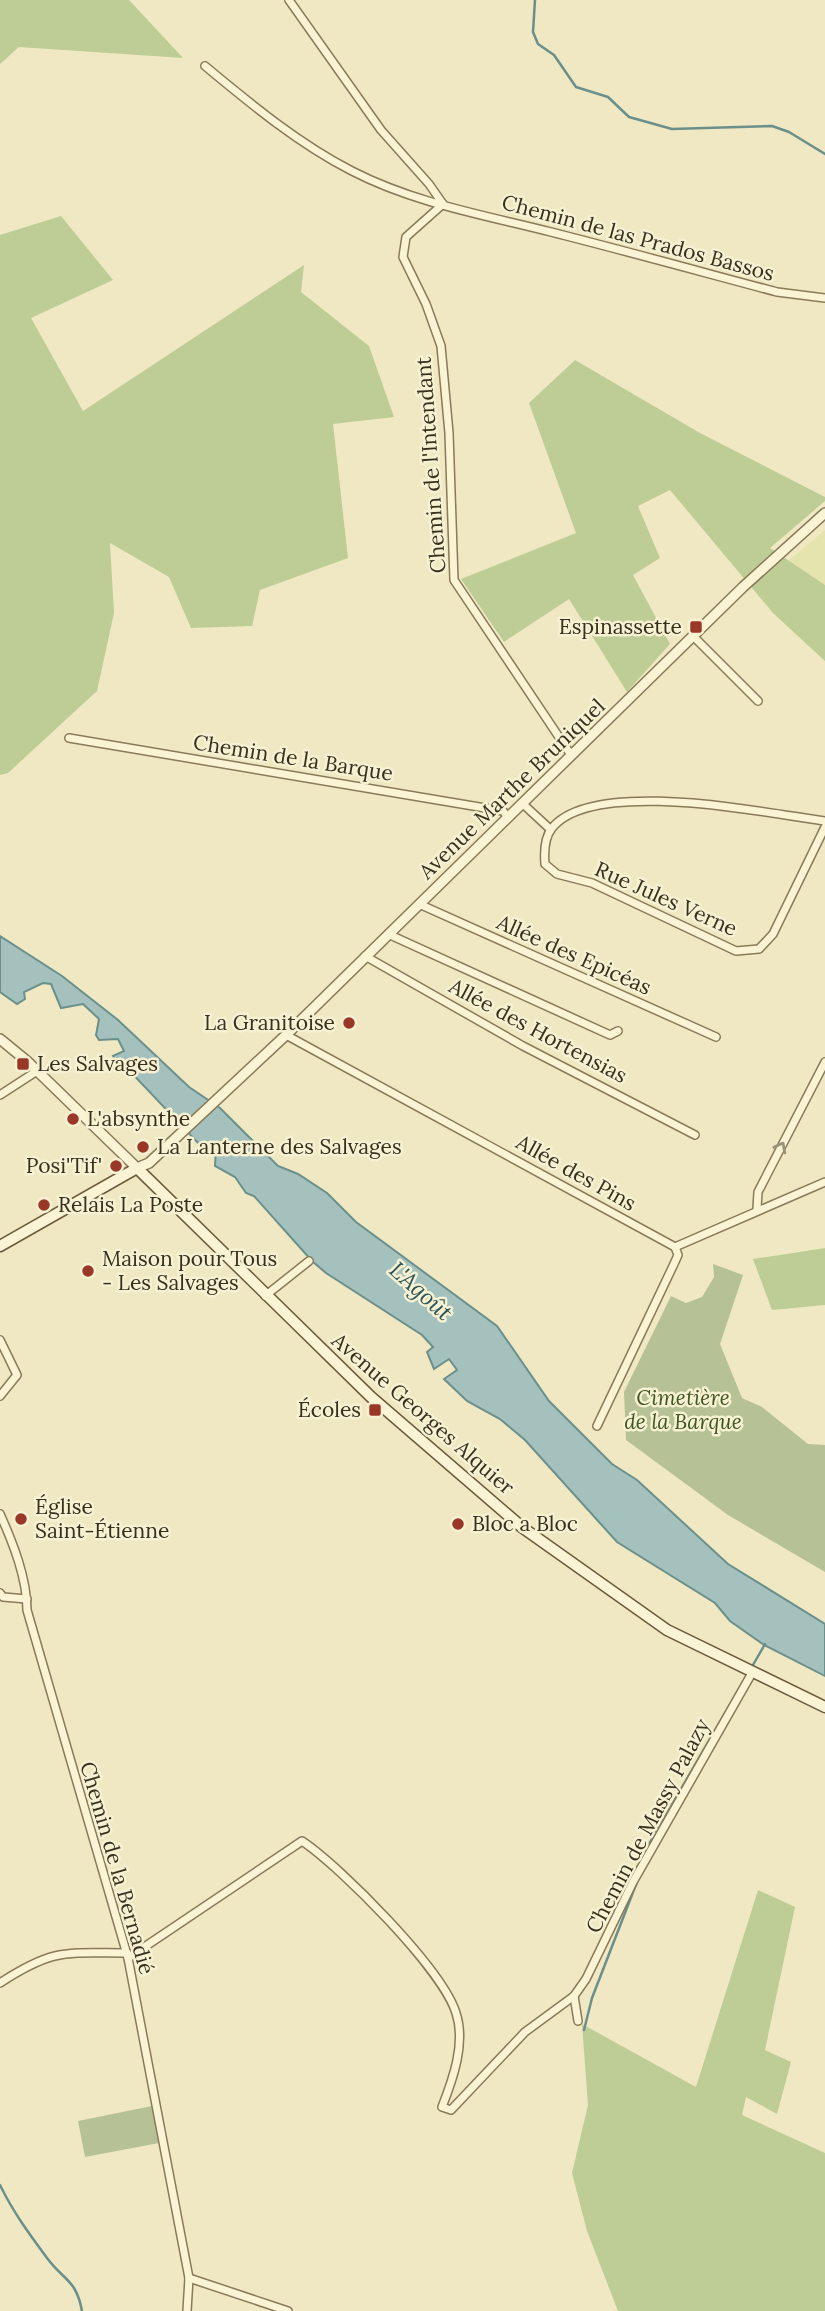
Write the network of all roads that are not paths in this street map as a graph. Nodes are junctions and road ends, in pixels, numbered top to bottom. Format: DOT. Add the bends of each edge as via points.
graph roads {
  1 [pos="289,0"];
  2 [pos="205,66"];
  3 [pos="443,204"];
  4 [pos="825,298"];
  5 [pos="825,513"];
  6 [pos="694,637"];
  7 [pos="758,701"];
  8 [pos="69,738"];
  9 [pos="571,755"];
  10 [pos="523,804"];
  11 [pos="508,817"];
  12 [pos="825,821"];
  13 [pos="825,827"];
  14 [pos="550,829"];
  15 [pos="419,904"];
  16 [pos="388,934"];
  17 [pos="365,956"];
  18 [pos="618,1031"];
  19 [pos="286,1035"];
  20 [pos="716,1037"];
  21 [pos="0,1039"];
  22 [pos="825,1062"];
  23 [pos="37,1071"];
  24 [pos="822,1076"];
  25 [pos="0,1095"];
  26 [pos="695,1135"];
  27 [pos="137,1168"];
  28 [pos="825,1182"];
  29 [pos="757,1209"];
  30 [pos="0,1246"];
  31 [pos="675,1247"];
  32 [pos="309,1261"];
  33 [pos="265,1296"];
  34 [pos="0,1340"];
  35 [pos="0,1396"];
  36 [pos="597,1426"];
  37 [pos="0,1514"];
  38 [pos="4,1530"];
  39 [pos="0,1593"];
  40 [pos="27,1599"];
  41 [pos="752,1673"];
  42 [pos="825,1707"];
  43 [pos="127,1955"];
  44 [pos="0,1983"];
  45 [pos="574,1996"];
  46 [pos="578,2021"];
  47 [pos="189,2278"];
  48 [pos="187,2310"];
  49 [pos="288,2311"];
  1 -- 3 [label="street" via="381,130"];
  2 -- 3 [label="street, Chemin de las Prados Bassos" via="264,115 351,171"];
  3 -- 4 [label="street, Chemin de las Prados Bassos" via="777,292"];
  3 -- 9 [label="street, Chemin de l'Intendant" via="406,237 403,257 441,346 454,580"];
  5 -- 6 [label="street, Avenue Marthe Bruniquel"];
  6 -- 7 [label="street"];
  6 -- 9 [label="street, Avenue Marthe Bruniquel"];
  8 -- 11 [label="street, Chemin de la Barque" via="503,811"];
  9 -- 10 [label="street, Avenue Marthe Bruniquel"];
  10 -- 11 [label="street, Avenue Marthe Bruniquel"];
  10 -- 14 [label="street"];
  11 -- 15 [label="street, Avenue Marthe Bruniquel"];
  12 -- 14 [label="street" via="626,800 575,813"];
  13 -- 14 [label="street, Rue Jules Verne" via="773,934 759,949 736,951 592,883 557,874 545,864"];
  15 -- 16 [label="street, Avenue Marthe Bruniquel"];
  15 -- 20 [label="street, Allée des Epicéas"];
  16 -- 17 [label="street, Avenue Marthe Bruniquel"];
  16 -- 18 [label="street" via="610,1035"];
  17 -- 19 [label="street, Avenue Marthe Bruniquel"];
  17 -- 26 [label="street, Allée des Hortensias" via="523,1046"];
  19 -- 27 [label="street, Avenue Marthe Bruniquel" via="149,1163"];
  19 -- 31 [label="street, Allée des Pins"];
  21 -- 23 [label="street"];
  22 -- 24 [label="street"];
  23 -- 25 [label="street"];
  23 -- 27 [label="street"];
  29 -- 24 [label="street, one-way" via="758,1192"];
  27 -- 30 [label="main road"];
  27 -- 33 [label="main road, Avenue Georges Alquier"];
  28 -- 29 [label="street"];
  29 -- 31 [label="street"];
  31 -- 36 [label="street" via="678,1255"];
  32 -- 33 [label="street"];
  33 -- 41 [label="main road, Avenue Georges Alquier" via="371,1398 523,1528 658,1625"];
  34 -- 35 [label="street" via="17,1375"];
  37 -- 38 [label="street, Chemin de la Bernadié"];
  38 -- 40 [label="street, Chemin de la Bernadié"];
  39 -- 40 [label="street"];
  40 -- 43 [label="street, Chemin de la Bernadié" via="78,1795"];
  41 -- 42 [label="main road, Avenue Georges Alquier"];
  41 -- 45 [label="street, Chemin de Massy Palazy"];
  43 -- 44 [label="street" via="56,1953"];
  43 -- 45 [label="street" via="302,1841 402,1936 447,1989 457,2015 458,2049 453,2081 442,2108 451,2110 525,2032"];
  43 -- 47 [label="street, Chemin de la Bernadié"];
  45 -- 46 [label="street"];
  47 -- 48 [label="street, Chemin de la Bernadié"];
  47 -- 49 [label="street"];
}
